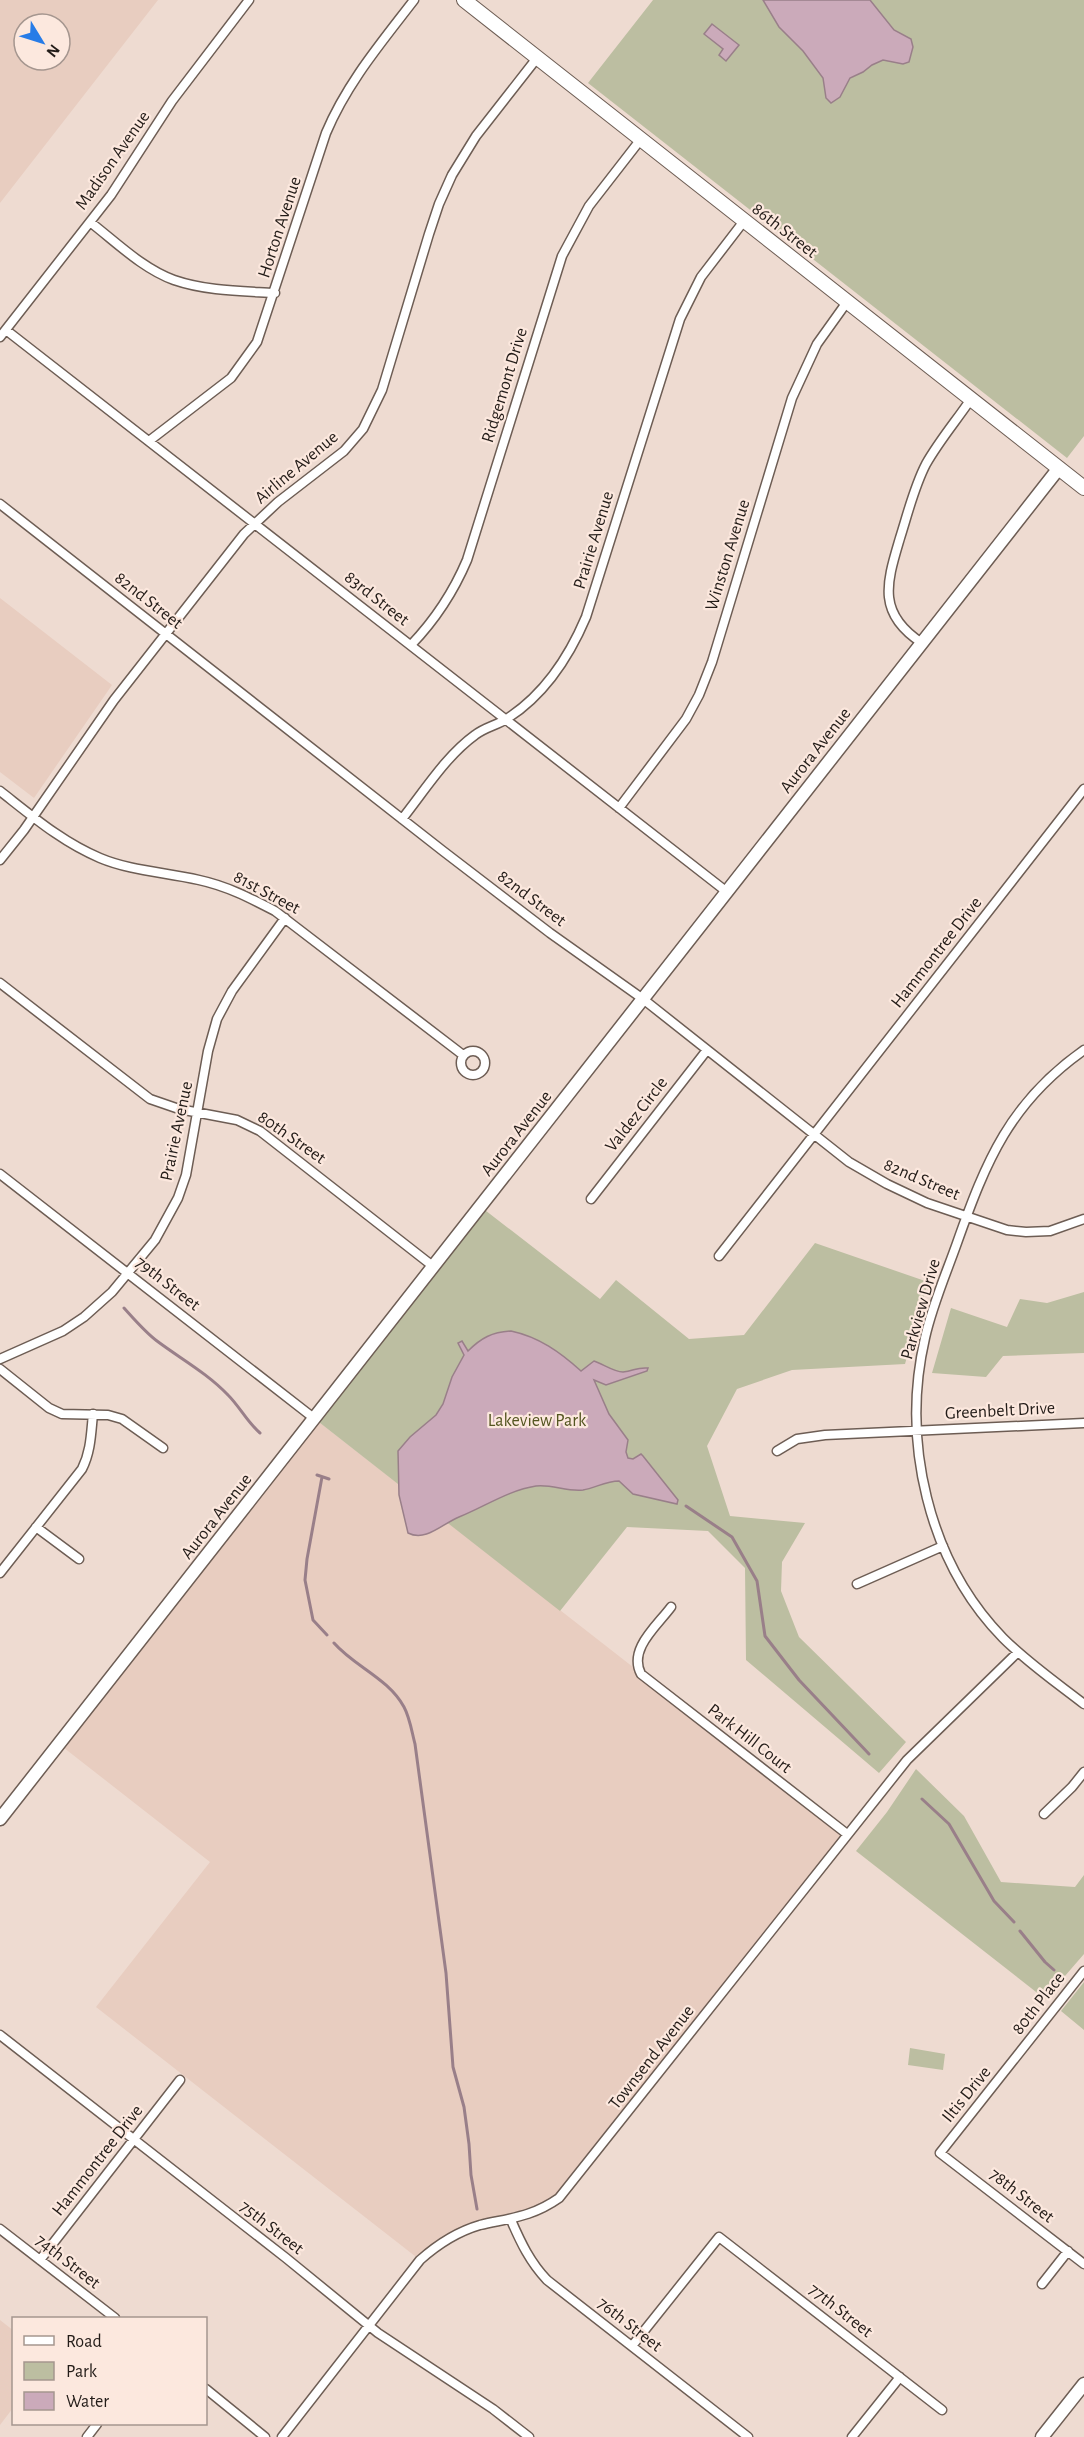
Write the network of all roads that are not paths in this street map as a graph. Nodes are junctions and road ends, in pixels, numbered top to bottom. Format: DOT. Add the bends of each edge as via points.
graph roads {
  1 [pos="249,0"];
  2 [pos="414,0"];
  3 [pos="464,0"];
  4 [pos="537,58"];
  5 [pos="641,140"];
  6 [pos="744,221"];
  7 [pos="90,222"];
  8 [pos="275,293"];
  9 [pos="847,302"];
  10 [pos="3,333"];
  11 [pos="971,399"];
  12 [pos="149,441"];
  13 [pos="1059,468"];
  14 [pos="1084,488"];
  15 [pos="0,504"];
  16 [pos="254,523"];
  17 [pos="166,634"];
  18 [pos="922,643"];
  19 [pos="411,645"];
  20 [pos="506,720"];
  21 [pos="1084,789"];
  22 [pos="0,791"];
  23 [pos="619,808"];
  24 [pos="33,817"];
  25 [pos="402,819"];
  26 [pos="0,860"];
  27 [pos="727,892"];
  28 [pos="285,918"];
  29 [pos="0,983"];
  30 [pos="644,999"];
  31 [pos="707,1050"];
  32 [pos="1084,1050"];
  33 [pos="463,1055"];
  34 [pos="198,1113"];
  35 [pos="814,1135"];
  36 [pos="0,1173"];
  37 [pos="591,1199"];
  38 [pos="966,1215"];
  39 [pos="1084,1219"];
  40 [pos="719,1256"];
  41 [pos="434,1267"];
  42 [pos="128,1273"];
  43 [pos="0,1359"];
  44 [pos="0,1369"];
  45 [pos="93,1414"];
  46 [pos="315,1419"];
  47 [pos="1084,1423"];
  48 [pos="918,1430"];
  49 [pos="163,1448"];
  50 [pos="777,1450"];
  51 [pos="36,1527"];
  52 [pos="943,1546"];
  53 [pos="79,1559"];
  54 [pos="0,1573"];
  55 [pos="857,1584"];
  56 [pos="671,1607"];
  57 [pos="1018,1652"];
  58 [pos="1084,1704"];
  59 [pos="1084,1772"];
  60 [pos="1044,1814"];
  61 [pos="0,1819"];
  62 [pos="847,1834"];
  63 [pos="1084,1971"];
  64 [pos="0,2035"];
  65 [pos="1017,2056"];
  66 [pos="180,2080"];
  67 [pos="134,2139"];
  68 [pos="940,2153"];
  69 [pos="511,2220"];
  70 [pos="0,2229"];
  71 [pos="1068,2251"];
  72 [pos="40,2260"];
  73 [pos="1084,2264"];
  74 [pos="1042,2284"];
  75 [pos="112,2317"];
  76 [pos="368,2325"];
  77 [pos="632,2346"];
  78 [pos="900,2376"];
  79 [pos="1084,2384"];
  80 [pos="207,2390"];
  81 [pos="942,2410"];
  82 [pos="96,2425"];
  83 [pos="87,2437"];
  84 [pos="266,2437"];
  85 [pos="282,2437"];
  86 [pos="529,2437"];
  87 [pos="748,2437"];
  88 [pos="852,2437"];
  89 [pos="1042,2437"];
  1 -- 7 [label="street, Madison Avenue" via="172,101"];
  2 -- 8 [label="street, Horton Avenue" via="335,111"];
  3 -- 4 [label="main road, 86th Street"];
  4 -- 5 [label="main road, 86th Street"];
  4 -- 16 [label="street, Airline Avenue" via="476,136 452,175 435,214 382,390 363,429 344,451"];
  5 -- 6 [label="main road, 86th Street"];
  5 -- 19 [label="street, Ridgemont Drive" via="589,206 562,256 467,560 446,603"];
  6 -- 9 [label="main road, 86th Street"];
  6 -- 20 [label="street, Prairie Avenue" via="701,277 680,319 578,637 542,690"];
  7 -- 8 [label="street" via="137,259 174,280 202,287"];
  7 -- 10 [label="street, Madison Avenue"];
  8 -- 12 [label="street, Horton Avenue" via="263,329 241,367"];
  9 -- 11 [label="main road, 86th Street"];
  9 -- 23 [label="street, Winston Avenue" via="817,344 792,398 699,695 671,741"];
  10 -- 12 [label="street, 83rd Street"];
  11 -- 13 [label="main road, 86th Street"];
  11 -- 18 [label="street" via="926,464 890,567 890,602 895,615"];
  12 -- 16 [label="street, 83rd Street"];
  13 -- 14 [label="main road, 86th Street"];
  13 -- 18 [label="street, Aurora Avenue"];
  15 -- 17 [label="street, 82nd Street"];
  16 -- 17 [label="street, Airline Avenue"];
  16 -- 19 [label="street, 83rd Street"];
  17 -- 24 [label="street, Airline Avenue" via="86,738"];
  17 -- 25 [label="street, 82nd Street"];
  18 -- 27 [label="street, Aurora Avenue"];
  19 -- 20 [label="street, 83rd Street"];
  20 -- 23 [label="street, 83rd Street"];
  20 -- 25 [label="street, Prairie Avenue" via="476,734 456,752"];
  21 -- 35 [label="street, Hammontree Drive"];
  22 -- 24 [label="street, 81st Street"];
  23 -- 27 [label="street, 83rd Street"];
  24 -- 26 [label="street, Airline Avenue"];
  24 -- 28 [label="street, 81st Street" via="100,858 219,885 242,893"];
  25 -- 30 [label="street, 82nd Street" via="550,933"];
  27 -- 30 [label="street, Aurora Avenue"];
  28 -- 33 [label="street, 81st Street"];
  28 -- 34 [label="street, Prairie Avenue" via="232,990 217,1019"];
  29 -- 34 [label="street, 80th Street" via="140,1094"];
  30 -- 31 [label="street, 82nd Street"];
  30 -- 41 [label="street, Aurora Avenue"];
  31 -- 35 [label="street, 82nd Street"];
  31 -- 37 [label="street, Valdez Circle"];
  32 -- 38 [label="street, Parkview Drive" via="1039,1087 1020,1110 988,1161"];
  34 -- 41 [label="street, 80th Street" via="237,1120 260,1131"];
  34 -- 42 [label="street, Prairie Avenue" via="178,1197 155,1240"];
  35 -- 38 [label="street, 82nd Street" via="887,1185"];
  35 -- 40 [label="street, Hammontree Drive"];
  36 -- 42 [label="street, 79th Street"];
  38 -- 39 [label="street, 82nd Street" via="1007,1230 1026,1232 1050,1231"];
  38 -- 48 [label="street, Parkview Drive" via="925,1336 916,1407"];
  41 -- 46 [label="street, Aurora Avenue"];
  42 -- 43 [label="street, Prairie Avenue" via="81,1320"];
  42 -- 46 [label="street, 79th Street"];
  44 -- 45 [label="street" via="49,1408 62,1414"];
  45 -- 49 [label="street" via="122,1419"];
  45 -- 51 [label="street" via="87,1459"];
  46 -- 61 [label="street, Aurora Avenue"];
  47 -- 48 [label="street, Greenbelt Drive"];
  48 -- 50 [label="street, Greenbelt Drive" via="825,1435 797,1439"];
  48 -- 52 [label="street, Parkview Drive" via="927,1499"];
  51 -- 53 [label="street"];
  51 -- 54 [label="street"];
  52 -- 55 [label="street"];
  52 -- 57 [label="street, Parkview Drive" via="982,1613"];
  56 -- 62 [label="street, Park Hill Court" via="636,1656 641,1674"];
  57 -- 58 [label="street, Parkview Drive"];
  57 -- 62 [label="street, Townsend Avenue" via="915,1750"];
  59 -- 60 [label="street"];
  62 -- 69 [label="street, Townsend Avenue" via="570,2186 547,2206"];
  63 -- 65 [label="street, 80th Place"];
  64 -- 67 [label="street, 75th Street"];
  65 -- 68 [label="street, Iltis Drive"];
  66 -- 67 [label="street, Hammontree Drive"];
  67 -- 72 [label="street, Hammontree Drive"];
  67 -- 76 [label="street, 75th Street"];
  68 -- 71 [label="street, 78th Street"];
  69 -- 76 [label="street, Townsend Avenue" via="460,2232 436,2246"];
  69 -- 77 [label="street, 76th Street" via="524,2251 547,2280"];
  70 -- 72 [label="street, 74th Street"];
  71 -- 73 [label="street, 78th Street"];
  71 -- 74 [label="street"];
  72 -- 75 [label="street, 74th Street"];
  76 -- 85 [label="street, Townsend Avenue"];
  76 -- 86 [label="street, 75th Street"];
  77 -- 78 [label="street, 77th Street" via="719,2237"];
  77 -- 87 [label="street, 76th Street"];
  78 -- 81 [label="street, 77th Street"];
  78 -- 88 [label="street"];
  79 -- 89 [label="street"];
  80 -- 84 [label="street"];
  82 -- 83 [label="street"];
}
